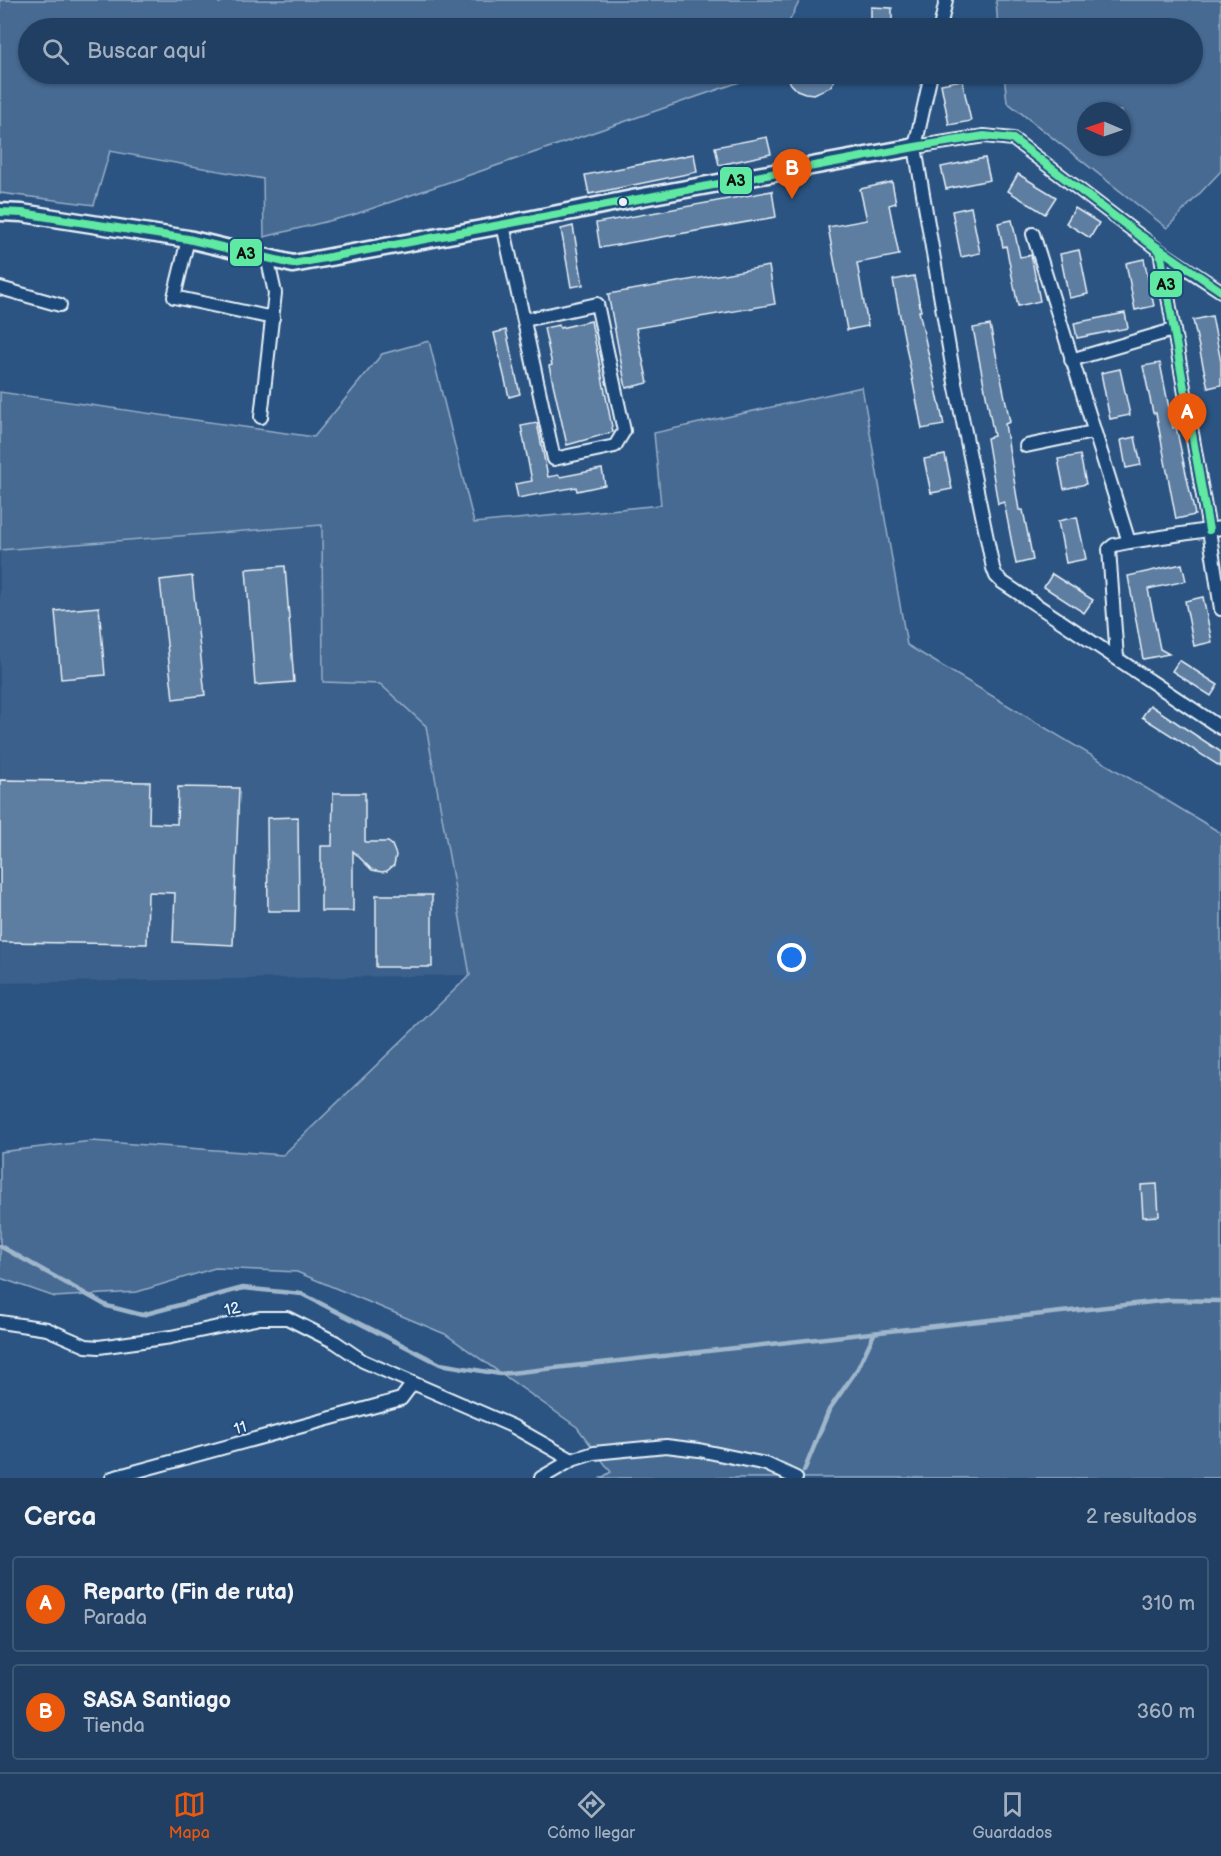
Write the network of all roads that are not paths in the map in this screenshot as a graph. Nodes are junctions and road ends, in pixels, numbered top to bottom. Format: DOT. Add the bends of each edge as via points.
graph roads {
  1 [pos="946,0"];
  2 [pos="942,18"];
  3 [pos="929,84"];
  4 [pos="915,147"];
  5 [pos="0,212"];
  6 [pos="503,225"];
  7 [pos="1033,234"];
  8 [pos="188,239"];
  9 [pos="1160,251"];
  10 [pos="267,257"];
  11 [pos="0,288"];
  12 [pos="1221,291"];
  13 [pos="60,305"];
  14 [pos="273,318"];
  15 [pos="525,320"];
  16 [pos="1173,330"];
  17 [pos="1071,360"];
  18 [pos="261,417"];
  19 [pos="1093,432"];
  20 [pos="1026,446"];
  21 [pos="1215,529"];
  22 [pos="1129,542"];
  23 [pos="1221,609"];
  24 [pos="1117,658"];
  25 [pos="1221,728"];
  26 [pos="0,1322"];
  27 [pos="413,1383"];
  28 [pos="572,1461"];
  29 [pos="112,1478"];
  30 [pos="541,1478"];
  31 [pos="796,1478"];
  1 -- 2 [label="street"];
  3 -- 4 [label="street"];
  4 -- 6 [label="street"];
  4 -- 9 [label="street" via="984,136 1013,139"];
  4 -- 24 [label="street" via="955,383 993,568 1002,582"];
  5 -- 8 [label="street"];
  6 -- 10 [label="street" via="293,264"];
  6 -- 15 [label="street"];
  7 -- 17 [label="street"];
  8 -- 10 [label="street"];
  8 -- 14 [label="street" via="174,297"];
  9 -- 12 [label="street"];
  9 -- 16 [label="street"];
  10 -- 14 [label="street" via="275,293"];
  11 -- 13 [label="street"];
  14 -- 18 [label="street"];
  15 -- 15 [label="street" via="554,459 615,446 624,431 597,304"];
  16 -- 17 [label="street"];
  16 -- 21 [label="street"];
  17 -- 19 [label="street"];
  19 -- 20 [label="street"];
  19 -- 22 [label="street"];
  21 -- 22 [label="street"];
  21 -- 23 [label="street"];
  22 -- 24 [label="street" via="1108,549"];
  24 -- 25 [label="street"];
  26 -- 27 [label="street, 12" via="46,1329 86,1346 99,1347 261,1318 287,1318 363,1361"];
  27 -- 28 [label="street, 12" via="512,1426"];
  27 -- 29 [label="street, 11" via="401,1399"];
  28 -- 30 [label="street"];
  28 -- 31 [label="street" via="594,1453 666,1446 766,1464"];
}
